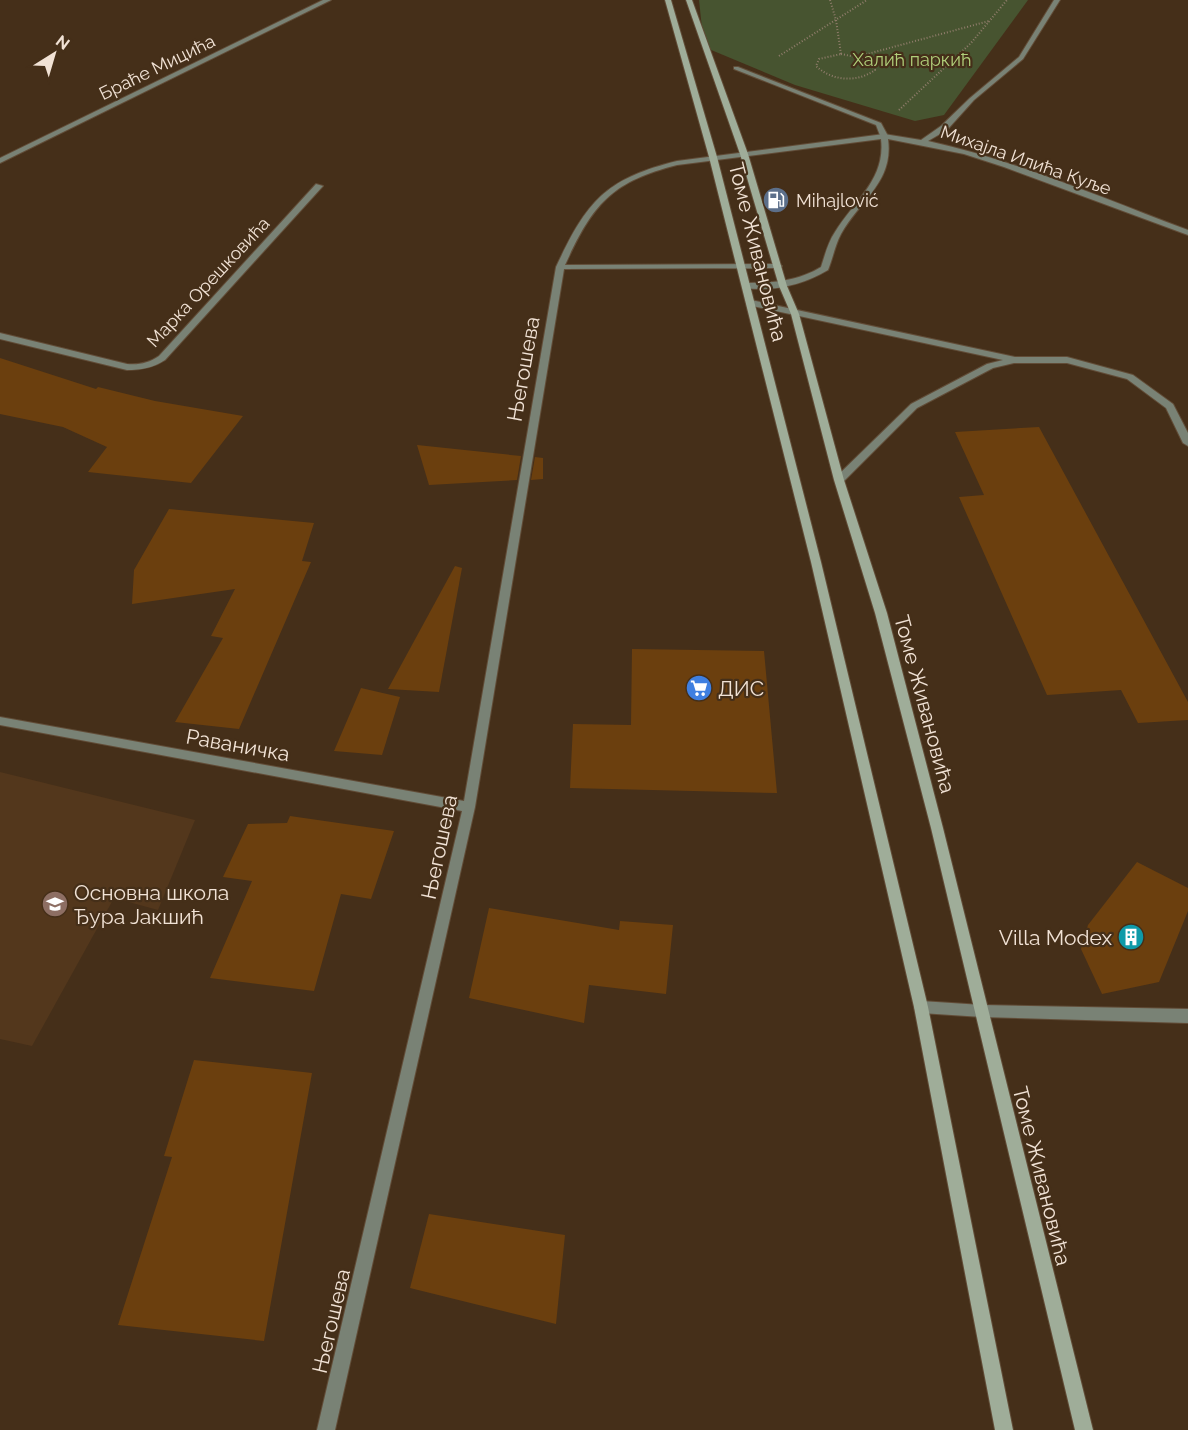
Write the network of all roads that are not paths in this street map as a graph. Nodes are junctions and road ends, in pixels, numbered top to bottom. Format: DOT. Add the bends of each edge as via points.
graph roads {
  1 [pos="328,0"];
  2 [pos="668,0"];
  3 [pos="689,0"];
  4 [pos="1057,0"];
  5 [pos="736,68"];
  6 [pos="884,136"];
  7 [pos="924,141"];
  8 [pos="744,154"];
  9 [pos="713,157"];
  10 [pos="0,161"];
  11 [pos="319,186"];
  12 [pos="1188,233"];
  13 [pos="741,266"];
  14 [pos="778,266"];
  15 [pos="560,267"];
  16 [pos="747,286"];
  17 [pos="783,286"];
  18 [pos="751,303"];
  19 [pos="795,314"];
  20 [pos="0,336"];
  21 [pos="1015,360"];
  22 [pos="1188,444"];
  23 [pos="839,480"];
  24 [pos="0,721"];
  25 [pos="469,807"];
  26 [pos="921,1007"];
  27 [pos="982,1011"];
  28 [pos="1188,1016"];
  29 [pos="326,1430"];
  30 [pos="1004,1430"];
  31 [pos="1084,1430"];
  1 -- 10 [label="street, Браће Мицића"];
  2 -- 9 [label="main road, Томе Живановића"];
  3 -- 8 [label="main road, Томе Живановића"];
  4 -- 7 [label="street" via="1021,58 944,128"];
  5 -- 6 [label="street" via="879,124"];
  6 -- 7 [label="street, Михајла Илића Куље"];
  6 -- 8 [label="street, Михајла Илића Куље"];
  6 -- 17 [label="street" via="888,151 879,178 836,237 825,268 805,280"];
  7 -- 12 [label="street, Михајла Илића Куље" via="1007,165"];
  8 -- 9 [label="street, Његошева"];
  8 -- 14 [label="main road, Томе Живановића"];
  9 -- 13 [label="main road, Томе Живановића"];
  9 -- 15 [label="street, Његошева" via="655,169 604,196"];
  11 -- 20 [label="street, Марка Орешковића" via="153,364 127,367"];
  13 -- 14 [label="street"];
  13 -- 15 [label="street"];
  13 -- 16 [label="main road, Томе Живановића"];
  14 -- 17 [label="main road, Томе Живановића"];
  15 -- 25 [label="street, Његошева"];
  16 -- 17 [label="street"];
  16 -- 18 [label="main road, Томе Живановића"];
  17 -- 19 [label="main road, Томе Живановића"];
  18 -- 19 [label="street"];
  18 -- 26 [label="main road, Томе Живановића"];
  19 -- 21 [label="street"];
  19 -- 23 [label="main road, Томе Живановића"];
  21 -- 22 [label="street" via="1067,360 1130,377 1170,406"];
  21 -- 23 [label="street" via="990,366 914,406"];
  23 -- 27 [label="main road, Томе Живановића" via="881,613"];
  24 -- 25 [label="street, Раваничка"];
  25 -- 29 [label="street, Његошева"];
  26 -- 27 [label="street"];
  26 -- 30 [label="main road, Томе Живановића"];
  27 -- 28 [label="street"];
  27 -- 31 [label="main road, Томе Живановића"];
}
